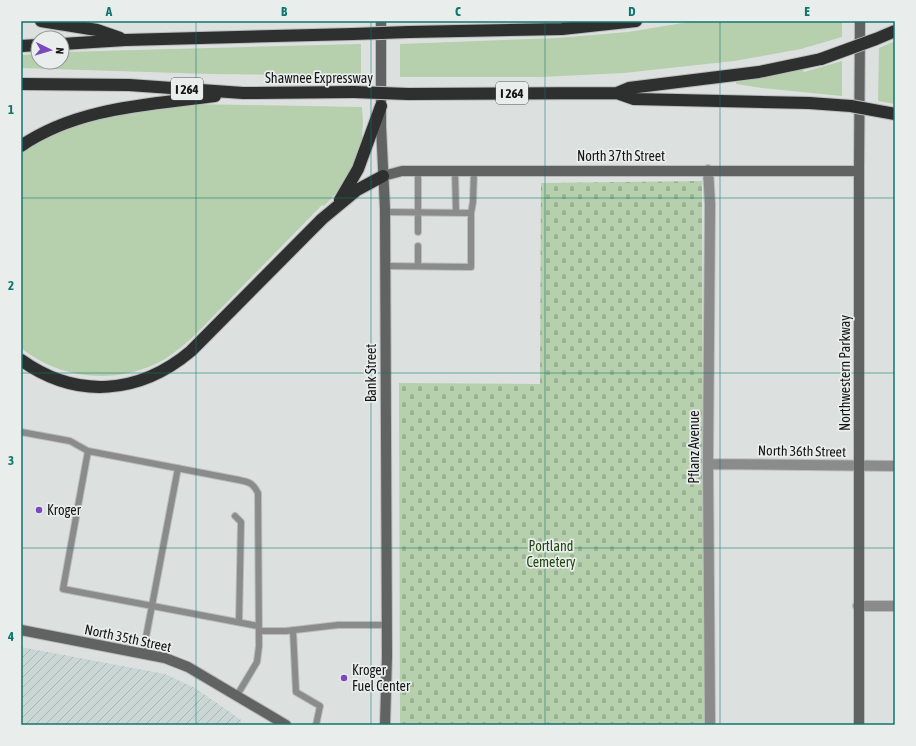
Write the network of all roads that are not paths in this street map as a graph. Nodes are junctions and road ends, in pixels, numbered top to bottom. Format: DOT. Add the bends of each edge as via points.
graph roads {
  1 [pos="42,21"];
  2 [pos="381,21"];
  3 [pos="636,21"];
  4 [pos="860,21"];
  5 [pos="895,31"];
  6 [pos="125,40"];
  7 [pos="70,43"];
  8 [pos="21,84"];
  9 [pos="244,93"];
  10 [pos="617,93"];
  11 [pos="381,106"];
  12 [pos="895,114"];
  13 [pos="21,146"];
  14 [pos="708,170"];
  15 [pos="418,171"];
  16 [pos="455,171"];
  17 [pos="474,171"];
  18 [pos="859,171"];
  19 [pos="383,176"];
  20 [pos="335,208"];
  21 [pos="385,212"];
  22 [pos="418,212"];
  23 [pos="456,212"];
  24 [pos="471,213"];
  25 [pos="418,232"];
  26 [pos="418,246"];
  27 [pos="385,266"];
  28 [pos="418,266"];
  29 [pos="21,360"];
  30 [pos="21,432"];
  31 [pos="88,452"];
  32 [pos="708,464"];
  33 [pos="859,466"];
  34 [pos="895,466"];
  35 [pos="178,468"];
  36 [pos="235,516"];
  37 [pos="152,606"];
  38 [pos="858,606"];
  39 [pos="895,606"];
  40 [pos="240,622"];
  41 [pos="386,624"];
  42 [pos="258,629"];
  43 [pos="21,630"];
  44 [pos="293,630"];
  45 [pos="143,653"];
  46 [pos="236,697"];
  47 [pos="286,725"];
  48 [pos="316,725"];
  49 [pos="385,725"];
  50 [pos="710,725"];
  51 [pos="858,725"];
  1 -- 6 [label="highway" via="98,30"];
  2 -- 11 [label="street, Bank Street"];
  3 -- 6 [label="highway, bridge" via="562,29"];
  4 -- 18 [label="street, Northwestern Parkway"];
  5 -- 10 [label="highway, bridge" via="821,59 759,72 629,88"];
  6 -- 7 [label="highway"];
  8 -- 9 [label="highway, Shawnee Expressway / I 264" via="129,85"];
  9 -- 10 [label="highway, Shawnee Expressway / I 264, bridge"];
  9 -- 13 [label="highway" via="120,108 82,117 48,130"];
  10 -- 12 [label="highway, bridge" via="634,99 809,102"];
  11 -- 19 [label="street, Bank Street"];
  11 -- 20 [label="highway" via="358,169"];
  14 -- 17 [label="street, North 37th Street"];
  14 -- 18 [label="street, North 37th Street"];
  14 -- 32 [label="street, Pflanz Avenue"];
  15 -- 16 [label="street, North 37th Street"];
  15 -- 19 [label="street, North 37th Street" via="402,171"];
  15 -- 22 [label="lane"];
  16 -- 17 [label="street, North 37th Street"];
  16 -- 23 [label="lane"];
  17 -- 24 [label="lane"];
  18 -- 33 [label="street, Northwestern Parkway"];
  19 -- 20 [label="highway" via="357,190"];
  19 -- 21 [label="street, Bank Street"];
  20 -- 29 [label="highway" via="191,351 156,374 126,384 90,386 58,380"];
  21 -- 22 [label="lane"];
  21 -- 27 [label="street, Bank Street"];
  22 -- 23 [label="lane"];
  22 -- 25 [label="lane"];
  23 -- 24 [label="lane"];
  24 -- 28 [label="lane" via="471,266"];
  26 -- 28 [label="lane"];
  27 -- 28 [label="lane"];
  27 -- 41 [label="street, Bank Street"];
  30 -- 31 [label="lane" via="70,441"];
  31 -- 35 [label="lane"];
  31 -- 37 [label="lane" via="63,589"];
  32 -- 33 [label="street, North 36th Street"];
  32 -- 50 [label="street, Pflanz Avenue"];
  33 -- 34 [label="street, North 36th Street"];
  33 -- 38 [label="street, Northwestern Parkway"];
  35 -- 37 [label="lane"];
  35 -- 42 [label="lane" via="247,482 254,486 258,494"];
  36 -- 40 [label="lane" via="241,522"];
  37 -- 40 [label="lane"];
  37 -- 45 [label="lane"];
  38 -- 39 [label="street"];
  38 -- 51 [label="street, Northwestern Parkway"];
  40 -- 42 [label="lane"];
  41 -- 44 [label="lane" via="338,625"];
  41 -- 49 [label="street, Bank Street"];
  42 -- 44 [label="lane"];
  42 -- 46 [label="lane" via="257,662"];
  43 -- 45 [label="street, North 35th Street"];
  44 -- 48 [label="lane" via="296,692 320,706"];
  45 -- 46 [label="street, North 35th Street" via="188,667"];
  46 -- 47 [label="street, North 35th Street"];
}
